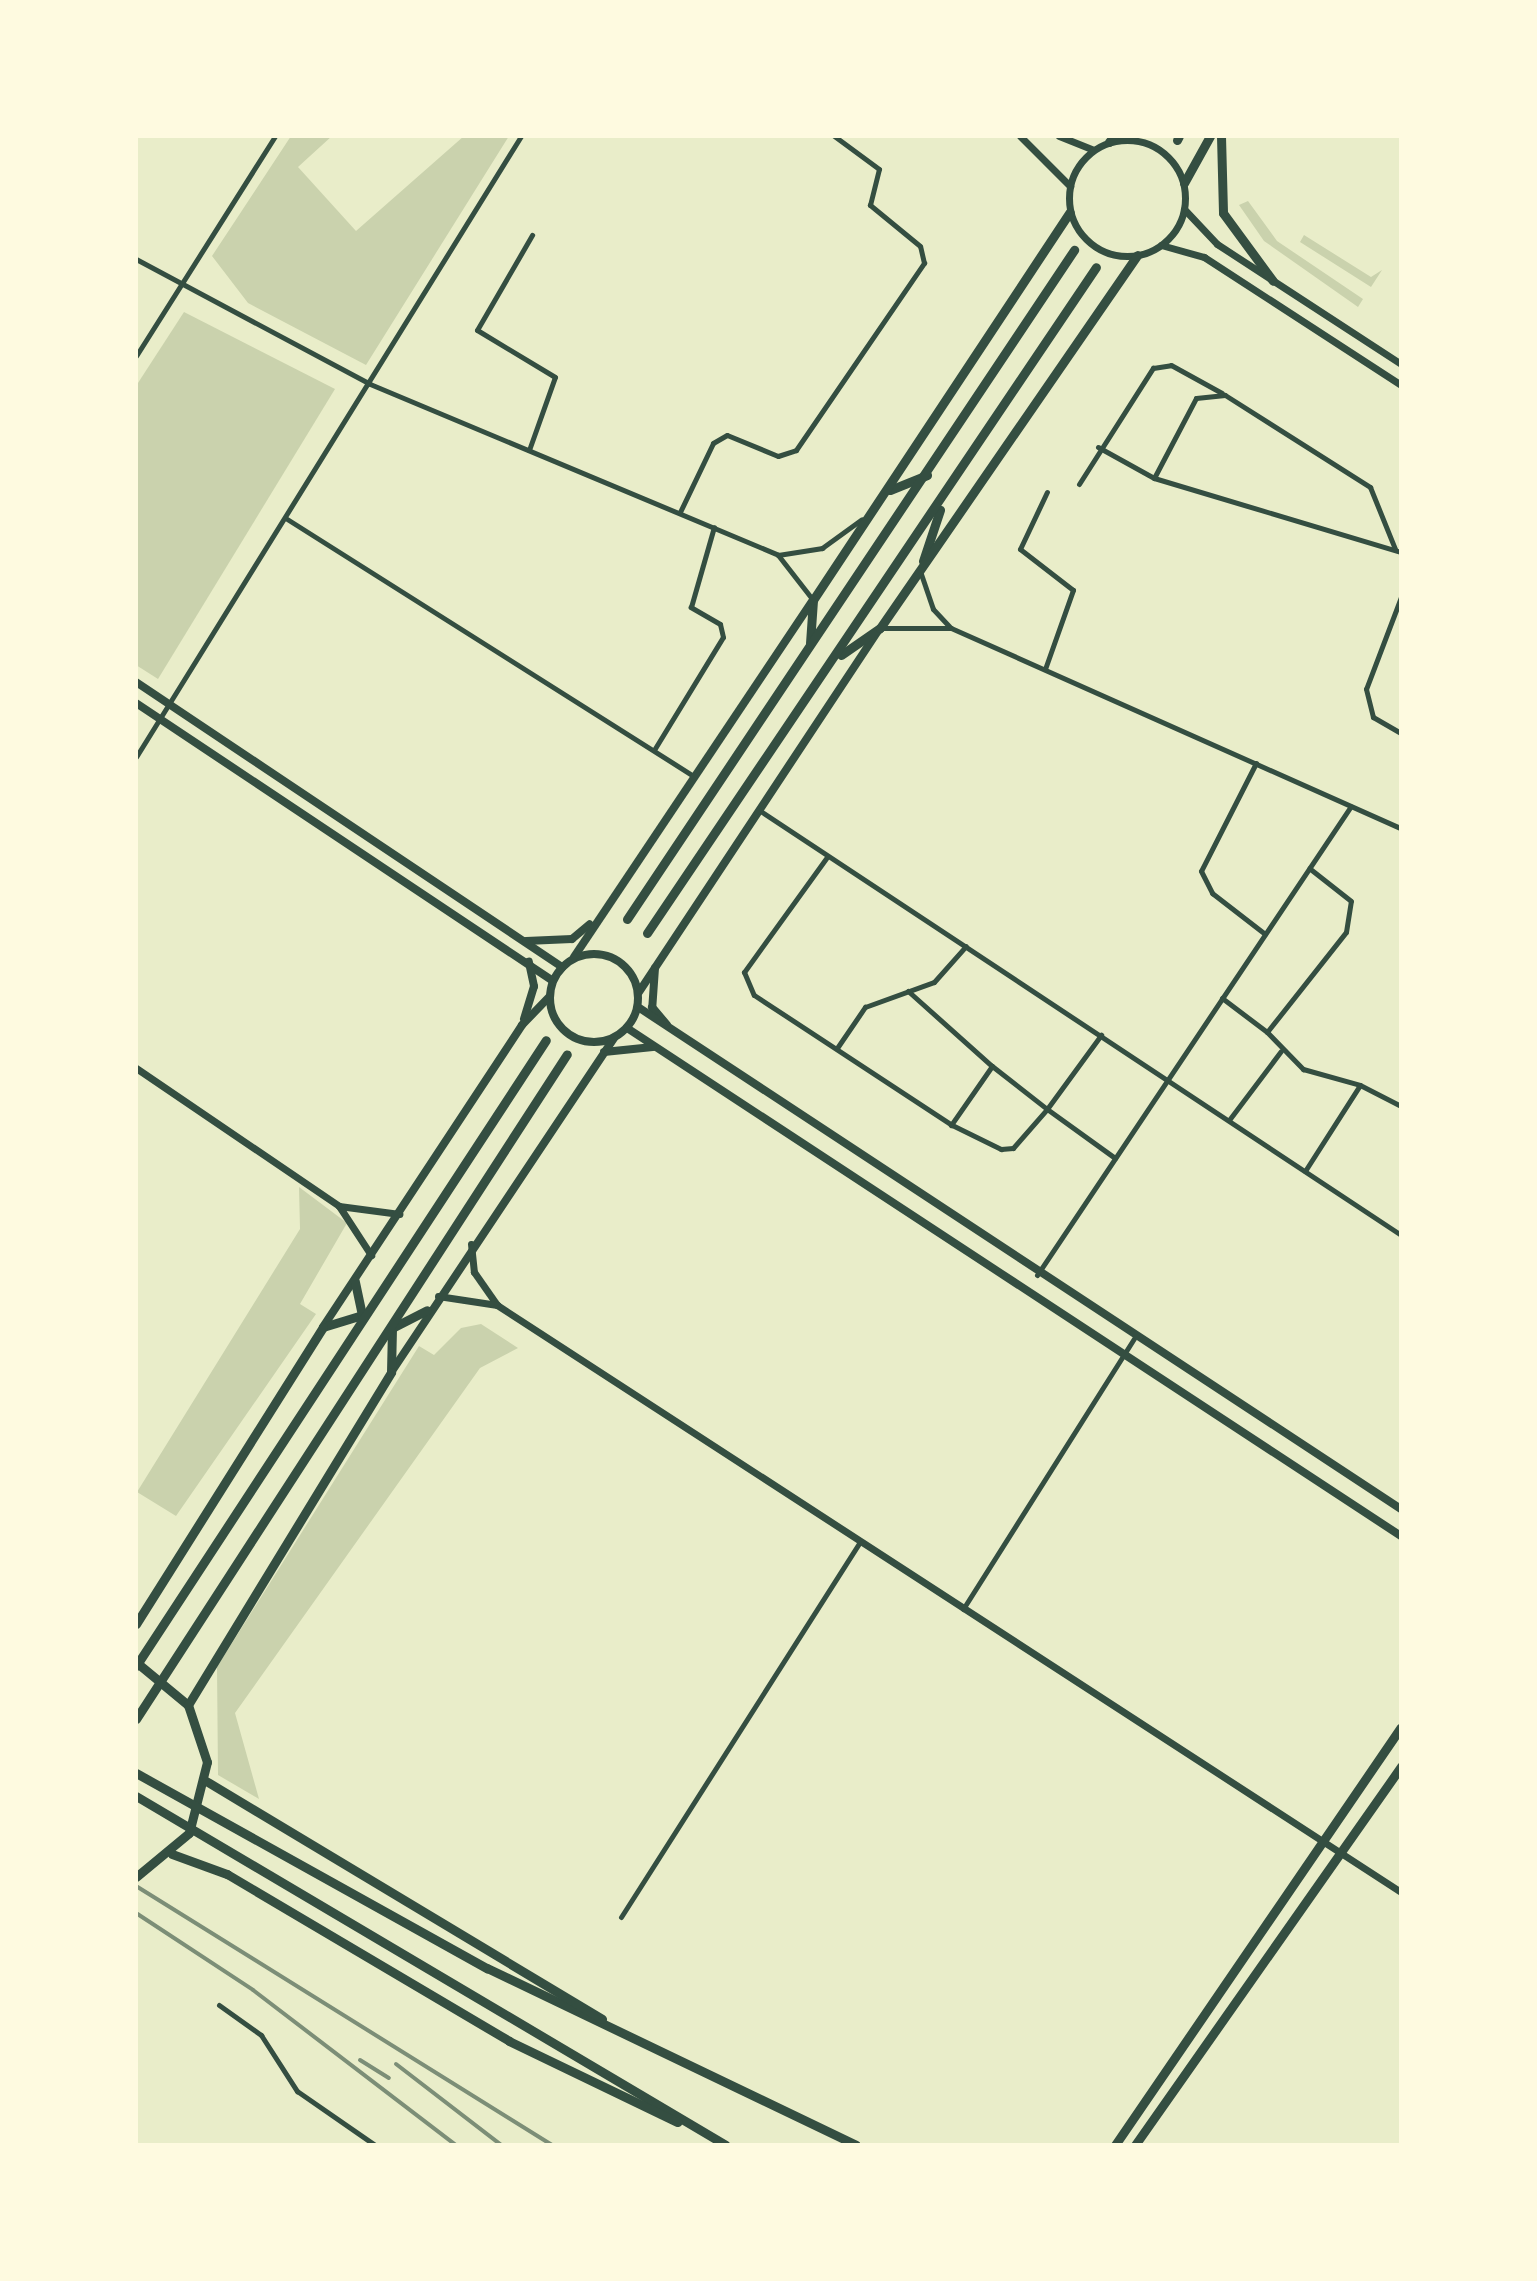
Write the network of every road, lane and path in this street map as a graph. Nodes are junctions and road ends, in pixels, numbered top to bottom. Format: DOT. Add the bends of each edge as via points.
graph roads {
  1 [pos="275,136"];
  2 [pos="521,136"];
  3 [pos="834,136"];
  4 [pos="1020,136"];
  5 [pos="1059,136"];
  6 [pos="1210,136"];
  7 [pos="1221,136"];
  8 [pos="1111,139"];
  9 [pos="1093,150"];
  10 [pos="1184,183"];
  11 [pos="1070,186"];
  12 [pos="1184,209"];
  13 [pos="1070,212"];
  14 [pos="532,235"];
  15 [pos="1161,245"];
  16 [pos="1074,250"];
  17 [pos="1137,255"];
  18 [pos="136,259"];
  19 [pos="1096,267"];
  20 [pos="1273,281"];
  21 [pos="182,285"];
  22 [pos="136,356"];
  23 [pos="1401,364"];
  24 [pos="370,384"];
  25 [pos="1401,385"];
  26 [pos="1225,395"];
  27 [pos="1098,447"];
  28 [pos="529,450"];
  29 [pos="927,475"];
  30 [pos="1154,478"];
  31 [pos="1079,484"];
  32 [pos="889,490"];
  33 [pos="1047,492"];
  34 [pos="944,499"];
  35 [pos="680,512"];
  36 [pos="287,519"];
  37 [pos="714,527"];
  38 [pos="1398,550"];
  39 [pos="778,555"];
  40 [pos="920,571"];
  41 [pos="1401,597"];
  42 [pos="813,600"];
  43 [pos="880,628"];
  44 [pos="951,628"];
  45 [pos="810,646"];
  46 [pos="834,660"];
  47 [pos="1045,669"];
  48 [pos="136,682"];
  49 [pos="136,703"];
  50 [pos="170,704"];
  51 [pos="161,719"];
  52 [pos="1401,733"];
  53 [pos="654,750"];
  54 [pos="136,757"];
  55 [pos="1256,763"];
  56 [pos="694,776"];
  57 [pos="1351,806"];
  58 [pos="759,810"];
  59 [pos="1401,817"];
  60 [pos="1399,828"];
  61 [pos="827,857"];
  62 [pos="1309,868"];
  63 [pos="597,918"];
  64 [pos="627,919"];
  65 [pos="647,933"];
  66 [pos="1265,934"];
  67 [pos="522,940"];
  68 [pos="966,946"];
  69 [pos="574,957"];
  70 [pos="529,961"];
  71 [pos="655,965"];
  72 [pos="562,967"];
  73 [pos="553,981"];
  74 [pos="908,991"];
  75 [pos="639,992"];
  76 [pos="550,996"];
  77 [pos="1222,998"];
  78 [pos="638,1007"];
  79 [pos="522,1025"];
  80 [pos="627,1028"];
  81 [pos="1267,1032"];
  82 [pos="675,1035"];
  83 [pos="1101,1035"];
  84 [pos="614,1038"];
  85 [pos="546,1040"];
  86 [pos="660,1048"];
  87 [pos="837,1048"];
  88 [pos="1281,1051"];
  89 [pos="567,1054"];
  90 [pos="597,1056"];
  91 [pos="992,1066"];
  92 [pos="136,1068"];
  93 [pos="1167,1079"];
  94 [pos="1360,1085"];
  95 [pos="1401,1106"];
  96 [pos="1047,1109"];
  97 [pos="1229,1120"];
  98 [pos="951,1125"];
  99 [pos="1115,1158"];
  100 [pos="1305,1171"];
  101 [pos="339,1206"];
  102 [pos="399,1214"];
  103 [pos="1401,1235"];
  104 [pos="471,1244"];
  105 [pos="371,1255"];
  106 [pos="1037,1275"];
  107 [pos="355,1281"];
  108 [pos="437,1296"];
  109 [pos="497,1305"];
  110 [pos="427,1310"];
  111 [pos="362,1315"];
  112 [pos="323,1327"];
  113 [pos="392,1328"];
  114 [pos="1134,1339"];
  115 [pos="1124,1356"];
  116 [pos="391,1372"];
  117 [pos="1401,1509"];
  118 [pos="1401,1536"];
  119 [pos="860,1542"];
  120 [pos="962,1610"];
  121 [pos="136,1624"];
  122 [pos="136,1664"];
  123 [pos="188,1705"];
  124 [pos="136,1719"];
  125 [pos="1401,1727"];
  126 [pos="1401,1766"];
  127 [pos="136,1773"];
  128 [pos="206,1781"];
  129 [pos="136,1796"];
  130 [pos="1321,1841"];
  131 [pos="1338,1853"];
  132 [pos="172,1854"];
  133 [pos="136,1877"];
  134 [pos="1401,1892"];
  135 [pos="621,1917"];
  136 [pos="219,2005"];
  137 [pos="653,2050"];
  138 [pos="375,2145"];
  139 [pos="725,2145"];
  140 [pos="856,2145"];
  141 [pos="1115,2145"];
  142 [pos="1135,2145"];
  1 -- 21 [label="street"];
  2 -- 24 [label="street"];
  3 -- 35 [label="street" via="879,169 870,205 924,254 796,450 778,456 727,435 713,443"];
  4 -- 11 [label="street"];
  5 -- 9 [label="street"];
  6 -- 10 [label="main road"];
  7 -- 20 [label="main road" via="1223,213"];
  8 -- 9 [label="street"];
  8 -- 10 [label="street" via="1159,149"];
  9 -- 11 [label="street"];
  10 -- 12 [label="street"];
  11 -- 13 [label="street"];
  12 -- 15 [label="street"];
  12 -- 20 [label="street" via="1217,244"];
  13 -- 17 [label="street" via="1095,247"];
  13 -- 32 [label="main road"];
  14 -- 28 [label="street" via="477,330 555,377"];
  15 -- 17 [label="street"];
  15 -- 25 [label="street" via="1204,257"];
  16 -- 29 [label="main road"];
  17 -- 40 [label="main road"];
  18 -- 21 [label="street"];
  19 -- 34 [label="main road"];
  20 -- 23 [label="street"];
  21 -- 22 [label="street"];
  21 -- 24 [label="street"];
  24 -- 28 [label="street"];
  24 -- 36 [label="street"];
  26 -- 27 [label="street" via="1161,364"];
  26 -- 30 [label="street" via="1196,398"];
  26 -- 38 [label="street" via="1370,487"];
  27 -- 30 [label="street"];
  27 -- 31 [label="street"];
  28 -- 35 [label="street"];
  29 -- 32 [label="main road"];
  29 -- 45 [label="main road"];
  30 -- 38 [label="street"];
  32 -- 39 [label="street" via="844,539"];
  32 -- 42 [label="main road"];
  33 -- 47 [label="street" via="1020,549 1073,590"];
  34 -- 40 [label="main road"];
  34 -- 46 [label="main road"];
  35 -- 37 [label="street"];
  36 -- 50 [label="street"];
  36 -- 53 [label="street"];
  37 -- 39 [label="street"];
  37 -- 53 [label="street" via="691,607 720,624 723,637"];
  39 -- 42 [label="street"];
  40 -- 43 [label="main road"];
  40 -- 44 [label="street" via="933,609"];
  41 -- 52 [label="street" via="1366,689 1373,717"];
  42 -- 45 [label="main road"];
  42 -- 56 [label="main road"];
  43 -- 44 [label="street"];
  43 -- 46 [label="main road"];
  43 -- 58 [label="main road"];
  44 -- 47 [label="street"];
  45 -- 64 [label="main road"];
  46 -- 65 [label="main road"];
  47 -- 55 [label="street"];
  48 -- 50 [label="main road"];
  49 -- 51 [label="main road"];
  50 -- 51 [label="street"];
  50 -- 67 [label="main road"];
  51 -- 54 [label="street"];
  51 -- 70 [label="main road"];
  53 -- 56 [label="street"];
  55 -- 57 [label="street"];
  55 -- 66 [label="street" via="1201,871 1212,893"];
  56 -- 63 [label="main road"];
  57 -- 60 [label="street"];
  57 -- 62 [label="street"];
  58 -- 61 [label="street"];
  58 -- 71 [label="main road"];
  59 -- 60 [label="street"];
  61 -- 68 [label="street"];
  61 -- 87 [label="street" via="744,972 754,995"];
  62 -- 66 [label="street"];
  62 -- 81 [label="street" via="1351,901 1353,916"];
  63 -- 67 [label="main road" via="572,939"];
  63 -- 69 [label="main road"];
  66 -- 77 [label="street"];
  67 -- 72 [label="main road"];
  68 -- 74 [label="street" via="934,982"];
  68 -- 83 [label="street"];
  69 -- 72 [label="main road"];
  69 -- 75 [label="main road" via="615,958"];
  70 -- 73 [label="main road"];
  70 -- 79 [label="main road" via="534,986"];
  71 -- 75 [label="main road"];
  71 -- 82 [label="main road" via="652,1007"];
  72 -- 73 [label="main road"];
  73 -- 76 [label="main road"];
  74 -- 87 [label="street" via="865,1007"];
  74 -- 91 [label="street"];
  75 -- 78 [label="main road"];
  76 -- 79 [label="main road"];
  76 -- 84 [label="main road" via="570,1035"];
  77 -- 81 [label="street"];
  77 -- 93 [label="street"];
  78 -- 80 [label="main road"];
  78 -- 82 [label="main road"];
  79 -- 102 [label="main road"];
  80 -- 84 [label="main road"];
  80 -- 86 [label="main road"];
  81 -- 88 [label="street"];
  82 -- 106 [label="main road"];
  83 -- 93 [label="street"];
  83 -- 96 [label="street"];
  84 -- 90 [label="main road"];
  85 -- 111 [label="main road"];
  86 -- 90 [label="main road" via="624,1045"];
  86 -- 115 [label="main road"];
  87 -- 98 [label="street"];
  88 -- 94 [label="street" via="1312,1074"];
  88 -- 97 [label="street"];
  89 -- 113 [label="main road"];
  90 -- 104 [label="main road"];
  91 -- 96 [label="street"];
  91 -- 98 [label="street"];
  92 -- 101 [label="street"];
  93 -- 97 [label="street"];
  93 -- 99 [label="street"];
  94 -- 95 [label="street"];
  94 -- 100 [label="street"];
  96 -- 98 [label="street" via="1013,1148"];
  96 -- 99 [label="street"];
  97 -- 100 [label="street"];
  99 -- 106 [label="street"];
  100 -- 103 [label="street"];
  101 -- 102 [label="street"];
  101 -- 105 [label="street"];
  102 -- 105 [label="main road"];
  104 -- 108 [label="main road"];
  104 -- 109 [label="street" via="474,1272"];
  105 -- 107 [label="main road"];
  106 -- 114 [label="main road"];
  107 -- 111 [label="main road"];
  107 -- 112 [label="main road"];
  108 -- 109 [label="street"];
  108 -- 110 [label="main road"];
  109 -- 119 [label="street"];
  110 -- 113 [label="main road"];
  110 -- 116 [label="main road"];
  111 -- 112 [label="main road"];
  111 -- 122 [label="main road"];
  112 -- 121 [label="main road"];
  113 -- 116 [label="main road"];
  113 -- 124 [label="main road"];
  114 -- 115 [label="street"];
  114 -- 117 [label="main road"];
  115 -- 118 [label="main road"];
  115 -- 120 [label="street"];
  116 -- 123 [label="main road"];
  119 -- 120 [label="street"];
  119 -- 135 [label="street"];
  120 -- 130 [label="street"];
  122 -- 123 [label="main road"];
  123 -- 128 [label="main road" via="201,1732"];
  125 -- 130 [label="main road"];
  126 -- 131 [label="main road"];
  127 -- 137 [label="main road"];
  128 -- 132 [label="main road" via="189,1833"];
  128 -- 137 [label="main road"];
  129 -- 139 [label="main road"];
  130 -- 131 [label="street"];
  130 -- 141 [label="main road"];
  131 -- 134 [label="street"];
  131 -- 142 [label="main road"];
  132 -- 133 [label="main road"];
  132 -- 139 [label="main road" via="227,1874 559,2064"];
  136 -- 138 [label="street" via="261,2035 286,2082"];
  137 -- 140 [label="main road"];
}
